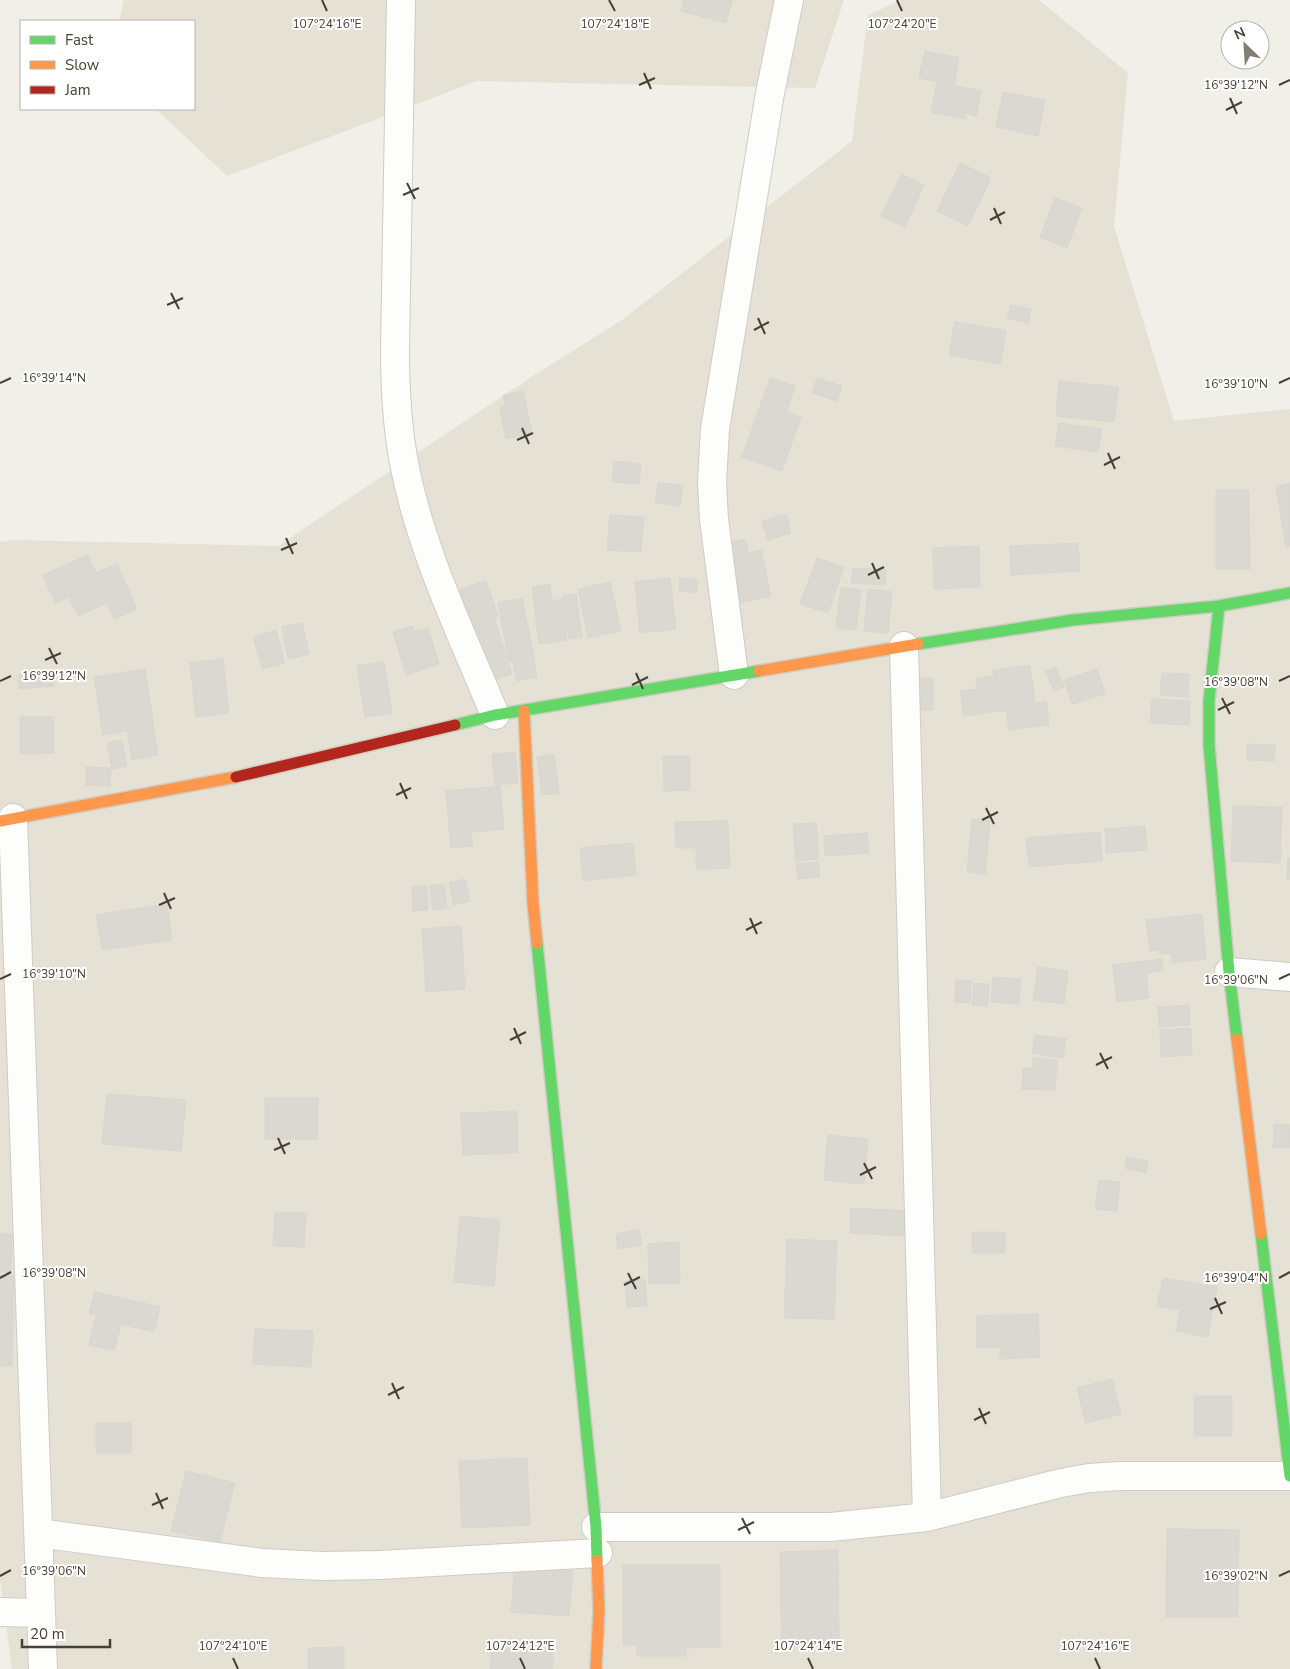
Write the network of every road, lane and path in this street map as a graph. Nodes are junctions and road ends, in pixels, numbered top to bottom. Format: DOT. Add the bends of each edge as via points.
graph roads {
  1 [pos="401,0"];
  2 [pos="790,0"];
  3 [pos="1290,593"];
  4 [pos="1219,606"];
  5 [pos="904,646"];
  6 [pos="734,675"];
  7 [pos="524,711"];
  8 [pos="495,715"];
  9 [pos="7,819"];
  10 [pos="1229,972"];
  11 [pos="1290,977"];
  12 [pos="1290,1476"];
  13 [pos="927,1517"];
  14 [pos="38,1533"];
  15 [pos="597,1540"];
  16 [pos="0,1612"];
  17 [pos="41,1613"];
  18 [pos="43,1669"];
  19 [pos="596,1669"];
  1 -- 8 [label="street" via="395,350 399,431 405,468 429,554"];
  2 -- 6 [label="street" via="770,93 715,429 714,519"];
  3 -- 4 [label="street"];
  4 -- 5 [label="street" via="1073,620"];
  4 -- 10 [label="street" via="1209,701 1209,745"];
  5 -- 6 [label="street"];
  5 -- 13 [label="street"];
  6 -- 7 [label="street"];
  7 -- 8 [label="street"];
  7 -- 15 [label="street" via="533,903"];
  8 -- 9 [label="street" via="228,779"];
  9 -- 14 [label="street"];
  10 -- 11 [label="street"];
  10 -- 12 [label="street"];
  12 -- 13 [label="street" via="1089,1478"];
  13 -- 15 [label="street" via="831,1527"];
  14 -- 15 [label="street" via="262,1564 322,1566 380,1565"];
  14 -- 17 [label="street"];
  15 -- 19 [label="street" via="599,1610"];
  16 -- 17 [label="street"];
  17 -- 18 [label="street"];
}
